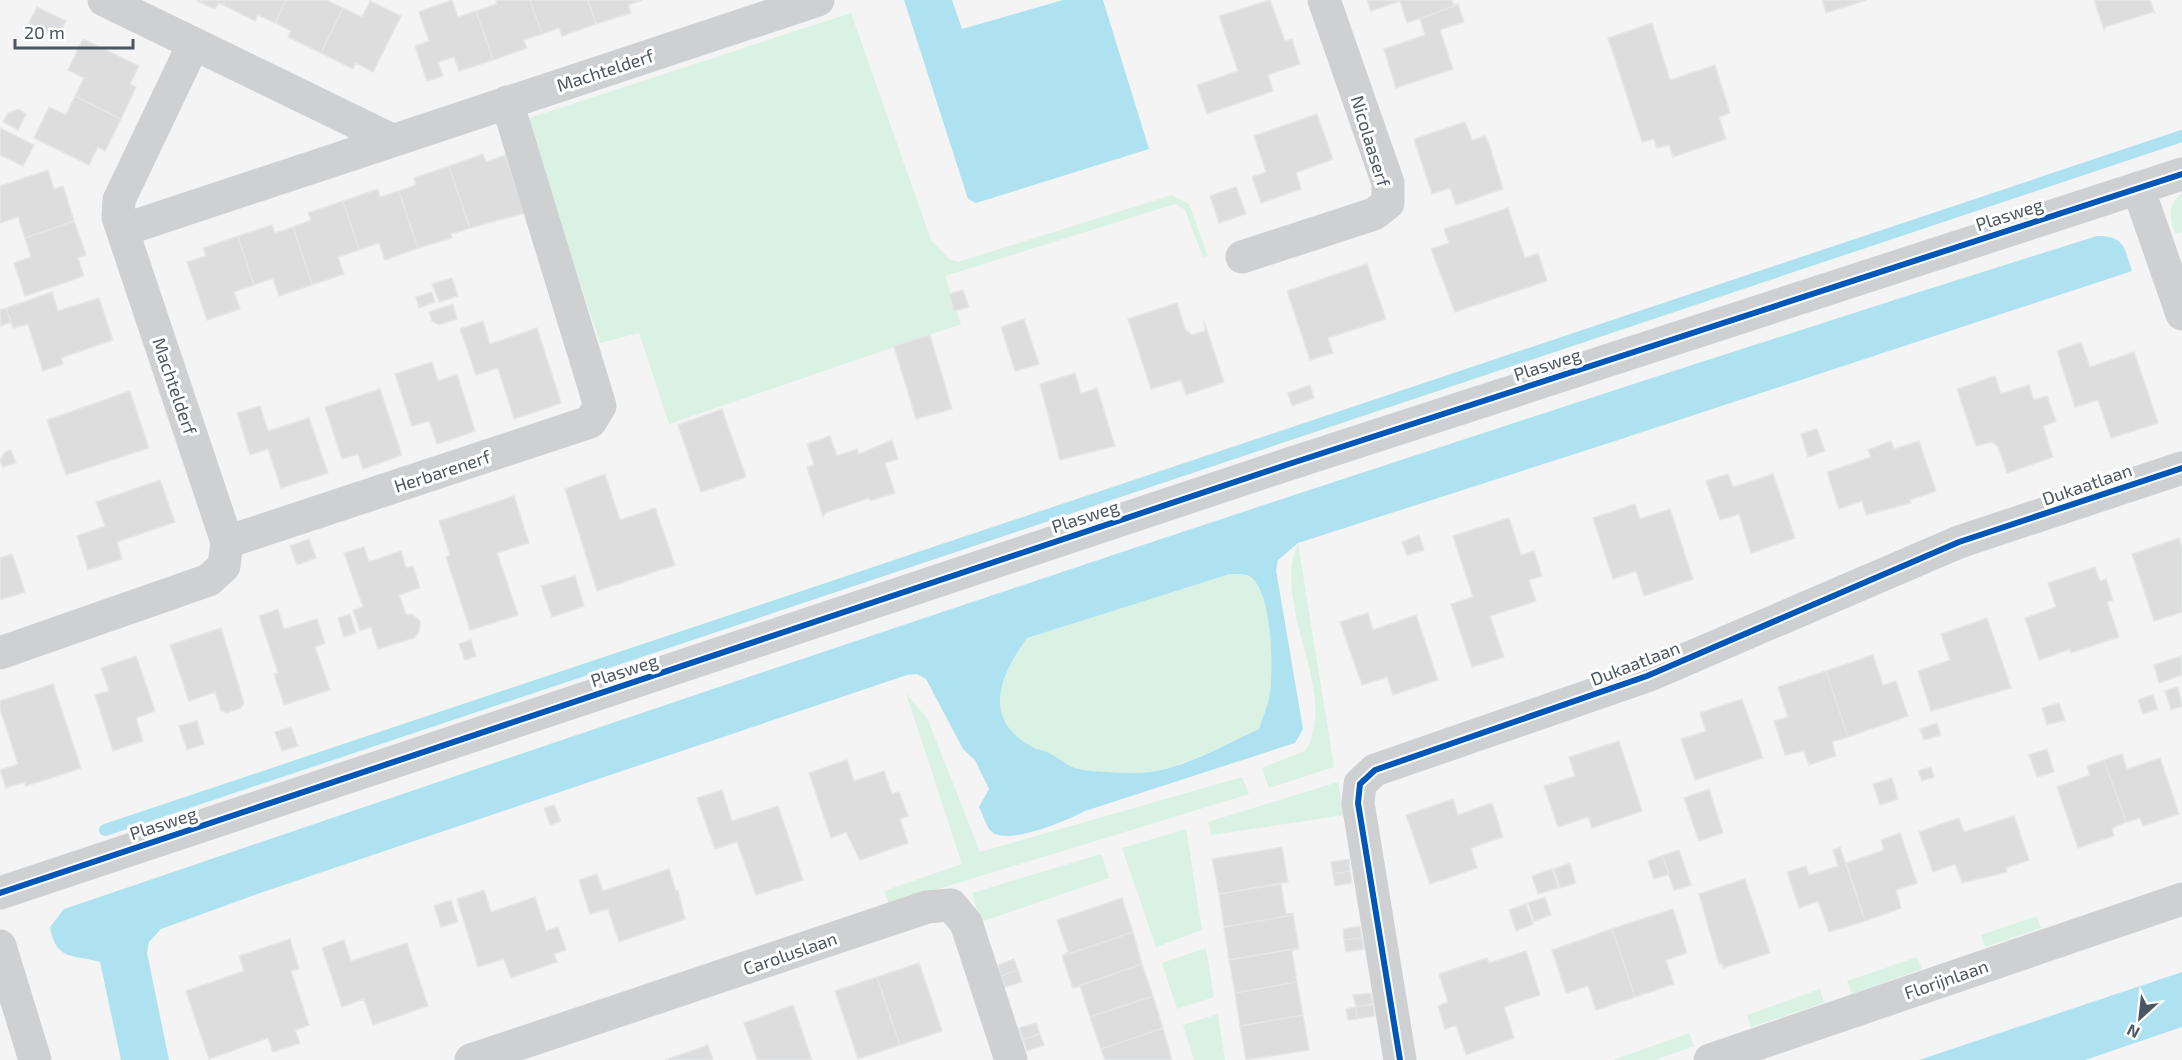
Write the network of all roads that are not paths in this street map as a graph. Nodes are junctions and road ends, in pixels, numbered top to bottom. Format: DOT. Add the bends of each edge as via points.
graph roads {
  1 [pos="105,0"];
  2 [pos="818,0"];
  3 [pos="1324,0"];
  4 [pos="193,45"];
  5 [pos="507,102"];
  6 [pos="392,140"];
  7 [pos="2182,174"];
  8 [pos="2138,188"];
  9 [pos="123,230"];
  10 [pos="1242,257"];
  11 [pos="2182,314"];
  12 [pos="2182,468"];
  13 [pos="227,542"];
  14 [pos="0,653"];
  15 [pos="0,893"];
  16 [pos="2182,899"];
  17 [pos="0,946"];
  18 [pos="35,1060"];
  19 [pos="471,1060"];
  20 [pos="1011,1060"];
  21 [pos="1400,1060"];
  22 [pos="1710,1060"];
  1 -- 4 [label="street"];
  2 -- 5 [label="street, Machtelderf"];
  3 -- 10 [label="street, Nicolaaserf" via="1388,183 1388,203 1374,214"];
  4 -- 6 [label="street"];
  4 -- 9 [label="street, Machtelderf" via="119,200 118,217"];
  5 -- 6 [label="street, Machtelderf"];
  5 -- 13 [label="street, Herbarenerf" via="600,406 590,422"];
  6 -- 9 [label="street, Machtelderf"];
  7 -- 8 [label="street, Plasweg"];
  8 -- 11 [label="street"];
  8 -- 15 [label="street, Plasweg" via="1289,464"];
  9 -- 13 [label="street, Machtelderf"];
  12 -- 21 [label="street, Dukaatlaan" via="1959,543 1647,676 1376,770 1360,784 1358,803"];
  13 -- 14 [label="street" via="224,566 209,580"];
  16 -- 22 [label="street, Florijnlaan"];
  17 -- 18 [label="street"];
  19 -- 20 [label="street, Caroluslaan" via="927,907 951,905 966,923"];
}
